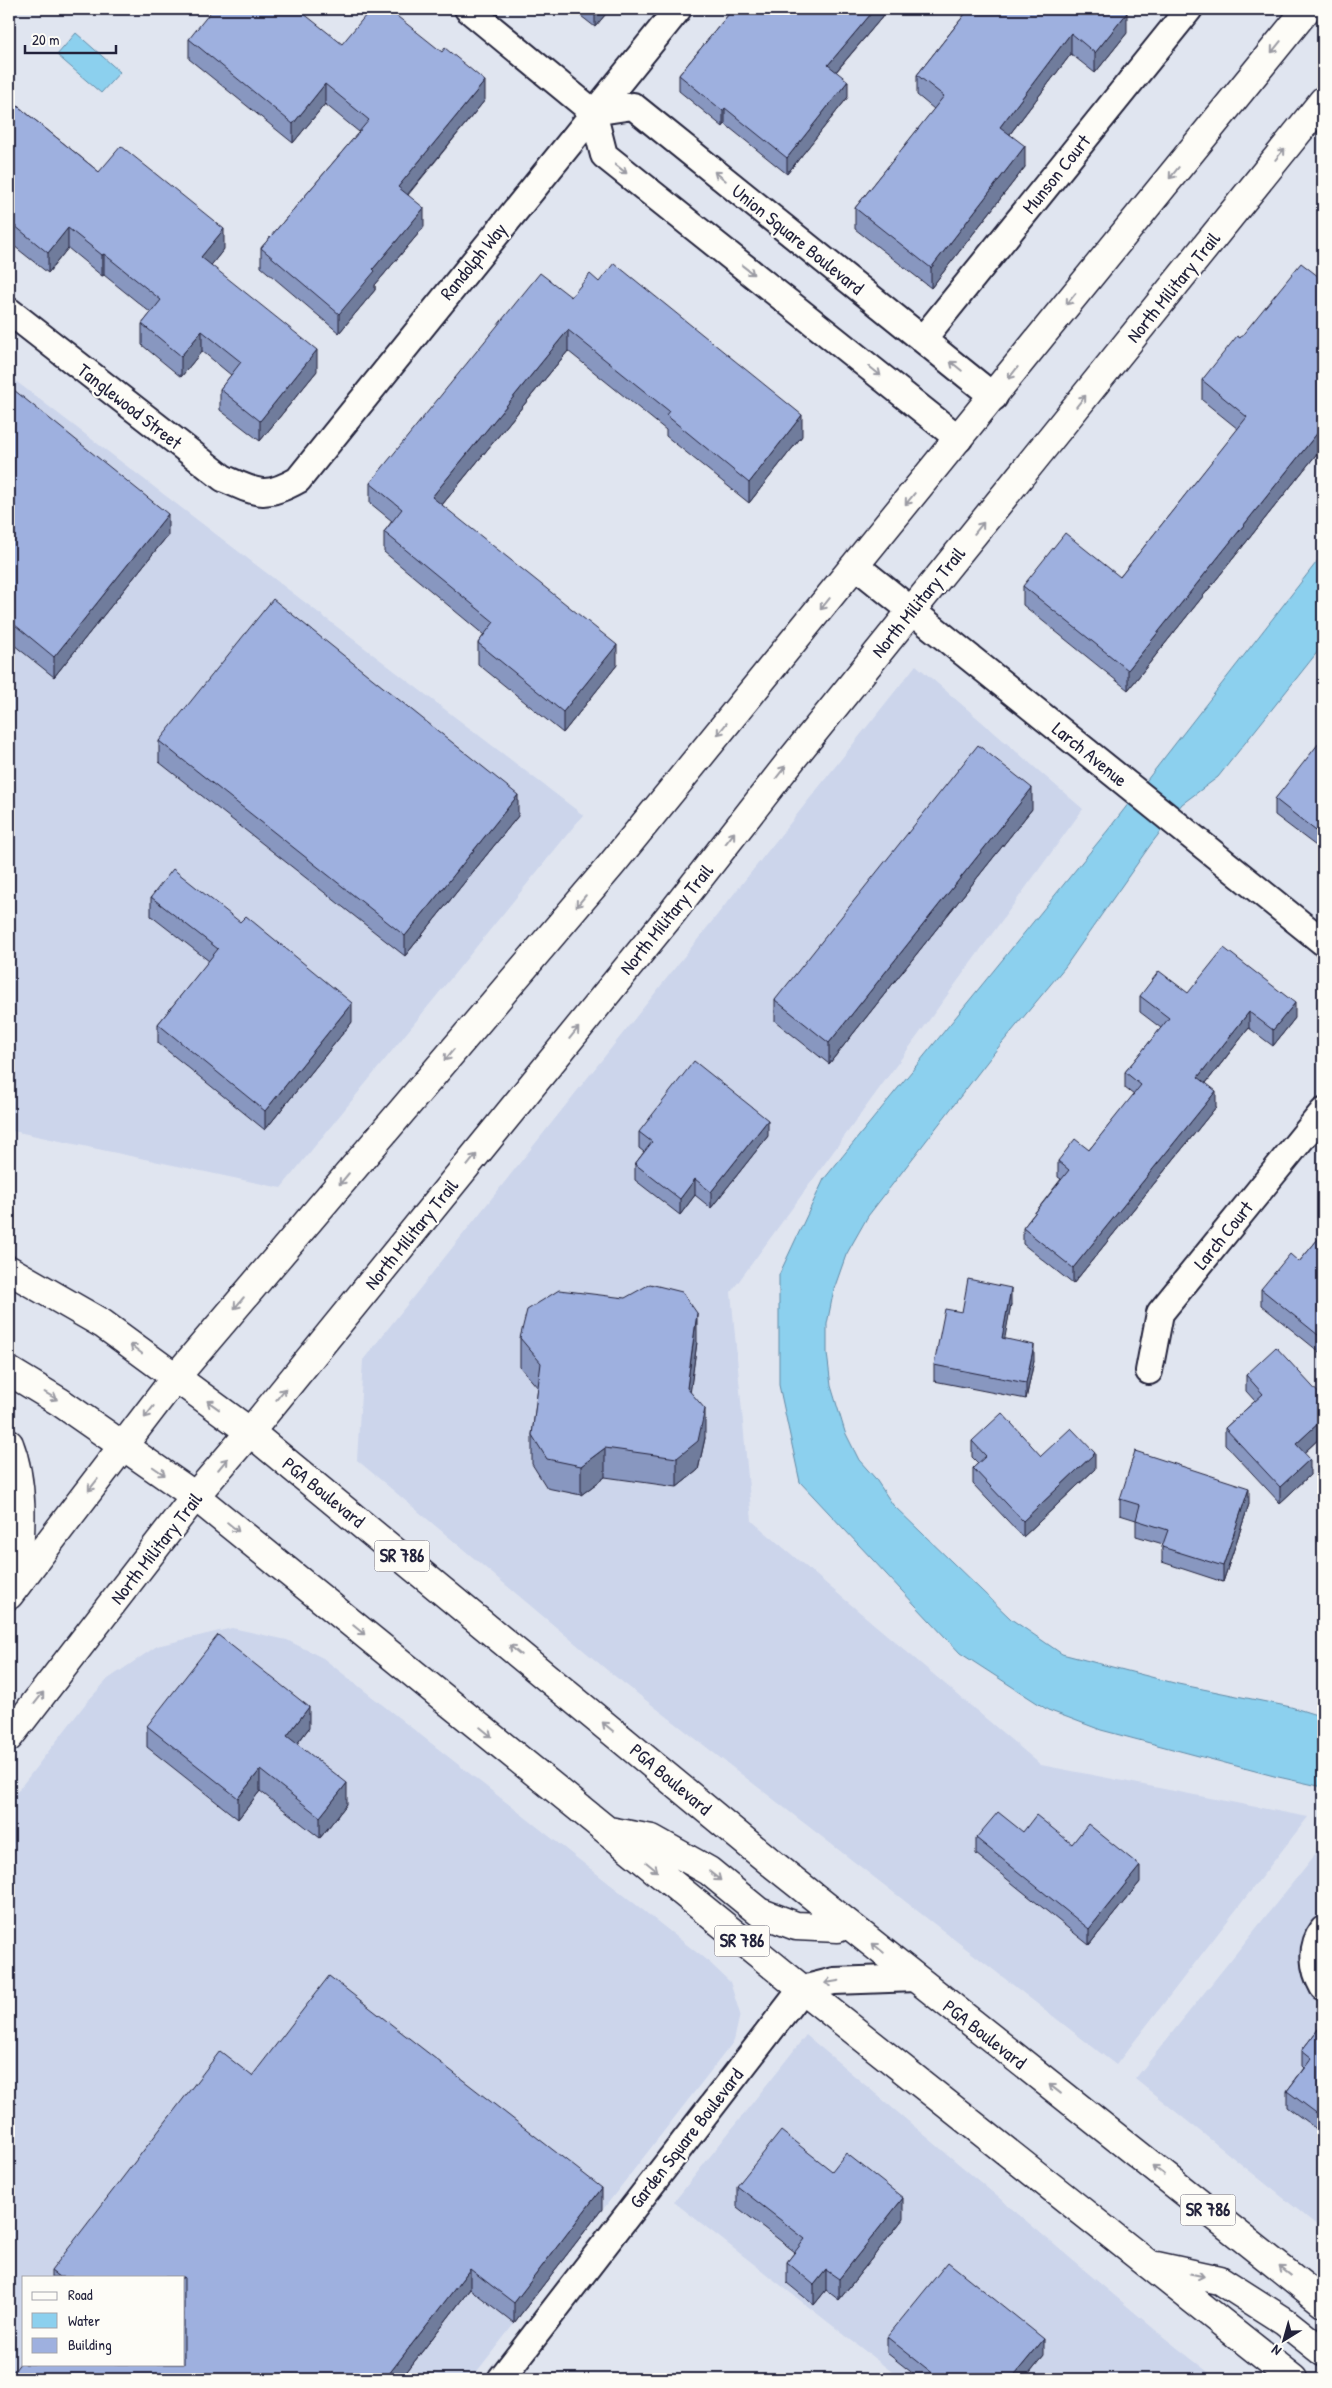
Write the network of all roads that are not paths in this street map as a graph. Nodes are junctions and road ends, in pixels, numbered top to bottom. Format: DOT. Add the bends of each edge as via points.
graph roads {
  1 [pos="468,9"];
  2 [pos="678,9"];
  3 [pos="1189,9"];
  4 [pos="1307,9"];
  5 [pos="1323,101"];
  6 [pos="593,112"];
  7 [pos="9,311"];
  8 [pos="923,339"];
  9 [pos="994,396"];
  10 [pos="959,439"];
  11 [pos="256,493"];
  12 [pos="856,566"];
  13 [pos="912,611"];
  14 [pos="1323,942"];
  15 [pos="1323,1112"];
  16 [pos="9,1270"];
  17 [pos="9,1371"];
  18 [pos="1149,1371"];
  19 [pos="175,1378"];
  20 [pos="250,1432"];
  21 [pos="9,1444"];
  22 [pos="123,1446"];
  23 [pos="196,1496"];
  24 [pos="13,1590"];
  25 [pos="9,1737"];
  26 [pos="608,1831"];
  27 [pos="847,1924"];
  28 [pos="1323,1930"];
  29 [pos="916,1978"];
  30 [pos="1323,1986"];
  31 [pos="802,1989"];
  32 [pos="1149,2265"];
  33 [pos="1323,2302"];
  34 [pos="1323,2352"];
  35 [pos="501,2379"];
  36 [pos="1293,2379"];
  1 -- 6 [label="street"];
  2 -- 6 [label="street, Randolph Way"];
  3 -- 8 [label="street, Munson Court"];
  4 -- 9 [label="main road, one-way"];
  13 -- 5 [label="main road, North Military Trail, one-way"];
  8 -- 6 [label="street, Union Square Boulevard, one-way" via="633,106"];
  6 -- 10 [label="street, one-way" via="604,155"];
  6 -- 11 [label="street, Randolph Way" via="298,480 278,491"];
  7 -- 11 [label="street, Tanglewood Street" via="223,478"];
  9 -- 8 [label="street, Union Square Boulevard, one-way"];
  9 -- 10 [label="main road"];
  10 -- 12 [label="main road, one-way"];
  12 -- 13 [label="street, Larch Avenue"];
  12 -- 19 [label="main road, one-way" via="612,864"];
  13 -- 14 [label="street, Larch Avenue"];
  20 -- 13 [label="main road, North Military Trail, one-way" via="668,918"];
  15 -- 18 [label="street, Larch Court" via="1160,1313"];
  19 -- 16 [label="main road, PGA Boulevard / SR 786, one-way" via="103,1324"];
  17 -- 22 [label="main road, SR 786, one-way"];
  20 -- 19 [label="main road, PGA Boulevard / SR 786, one-way"];
  19 -- 22 [label="main road, one-way"];
  23 -- 20 [label="main road, North Military Trail, one-way"];
  27 -- 20 [label="main road, PGA Boulevard / SR 786, one-way"];
  21 -- 24 [label="main road" via="19,1497"];
  22 -- 23 [label="main road, SR 786, one-way"];
  22 -- 24 [label="main road, one-way"];
  25 -- 23 [label="main road, North Military Trail, one-way"];
  23 -- 26 [label="main road, SR 786, one-way"];
  26 -- 27 [label="main road, one-way" via="652,1839 709,1872 759,1912 796,1926 838,1928"];
  26 -- 31 [label="main road, SR 786, one-way"];
  29 -- 27 [label="main road, PGA Boulevard / SR 786, one-way"];
  28 -- 30 [label="street" via="1314,1954 1316,1974"];
  29 -- 31 [label="street, one-way" via="834,1981"];
  33 -- 29 [label="main road, PGA Boulevard / SR 786, one-way"];
  31 -- 32 [label="main road, SR 786"];
  31 -- 35 [label="street, Garden Square Boulevard"];
  32 -- 34 [label="main road, one-way" via="1220,2280 1284,2321"];
  32 -- 36 [label="main road, SR 786"];
}
